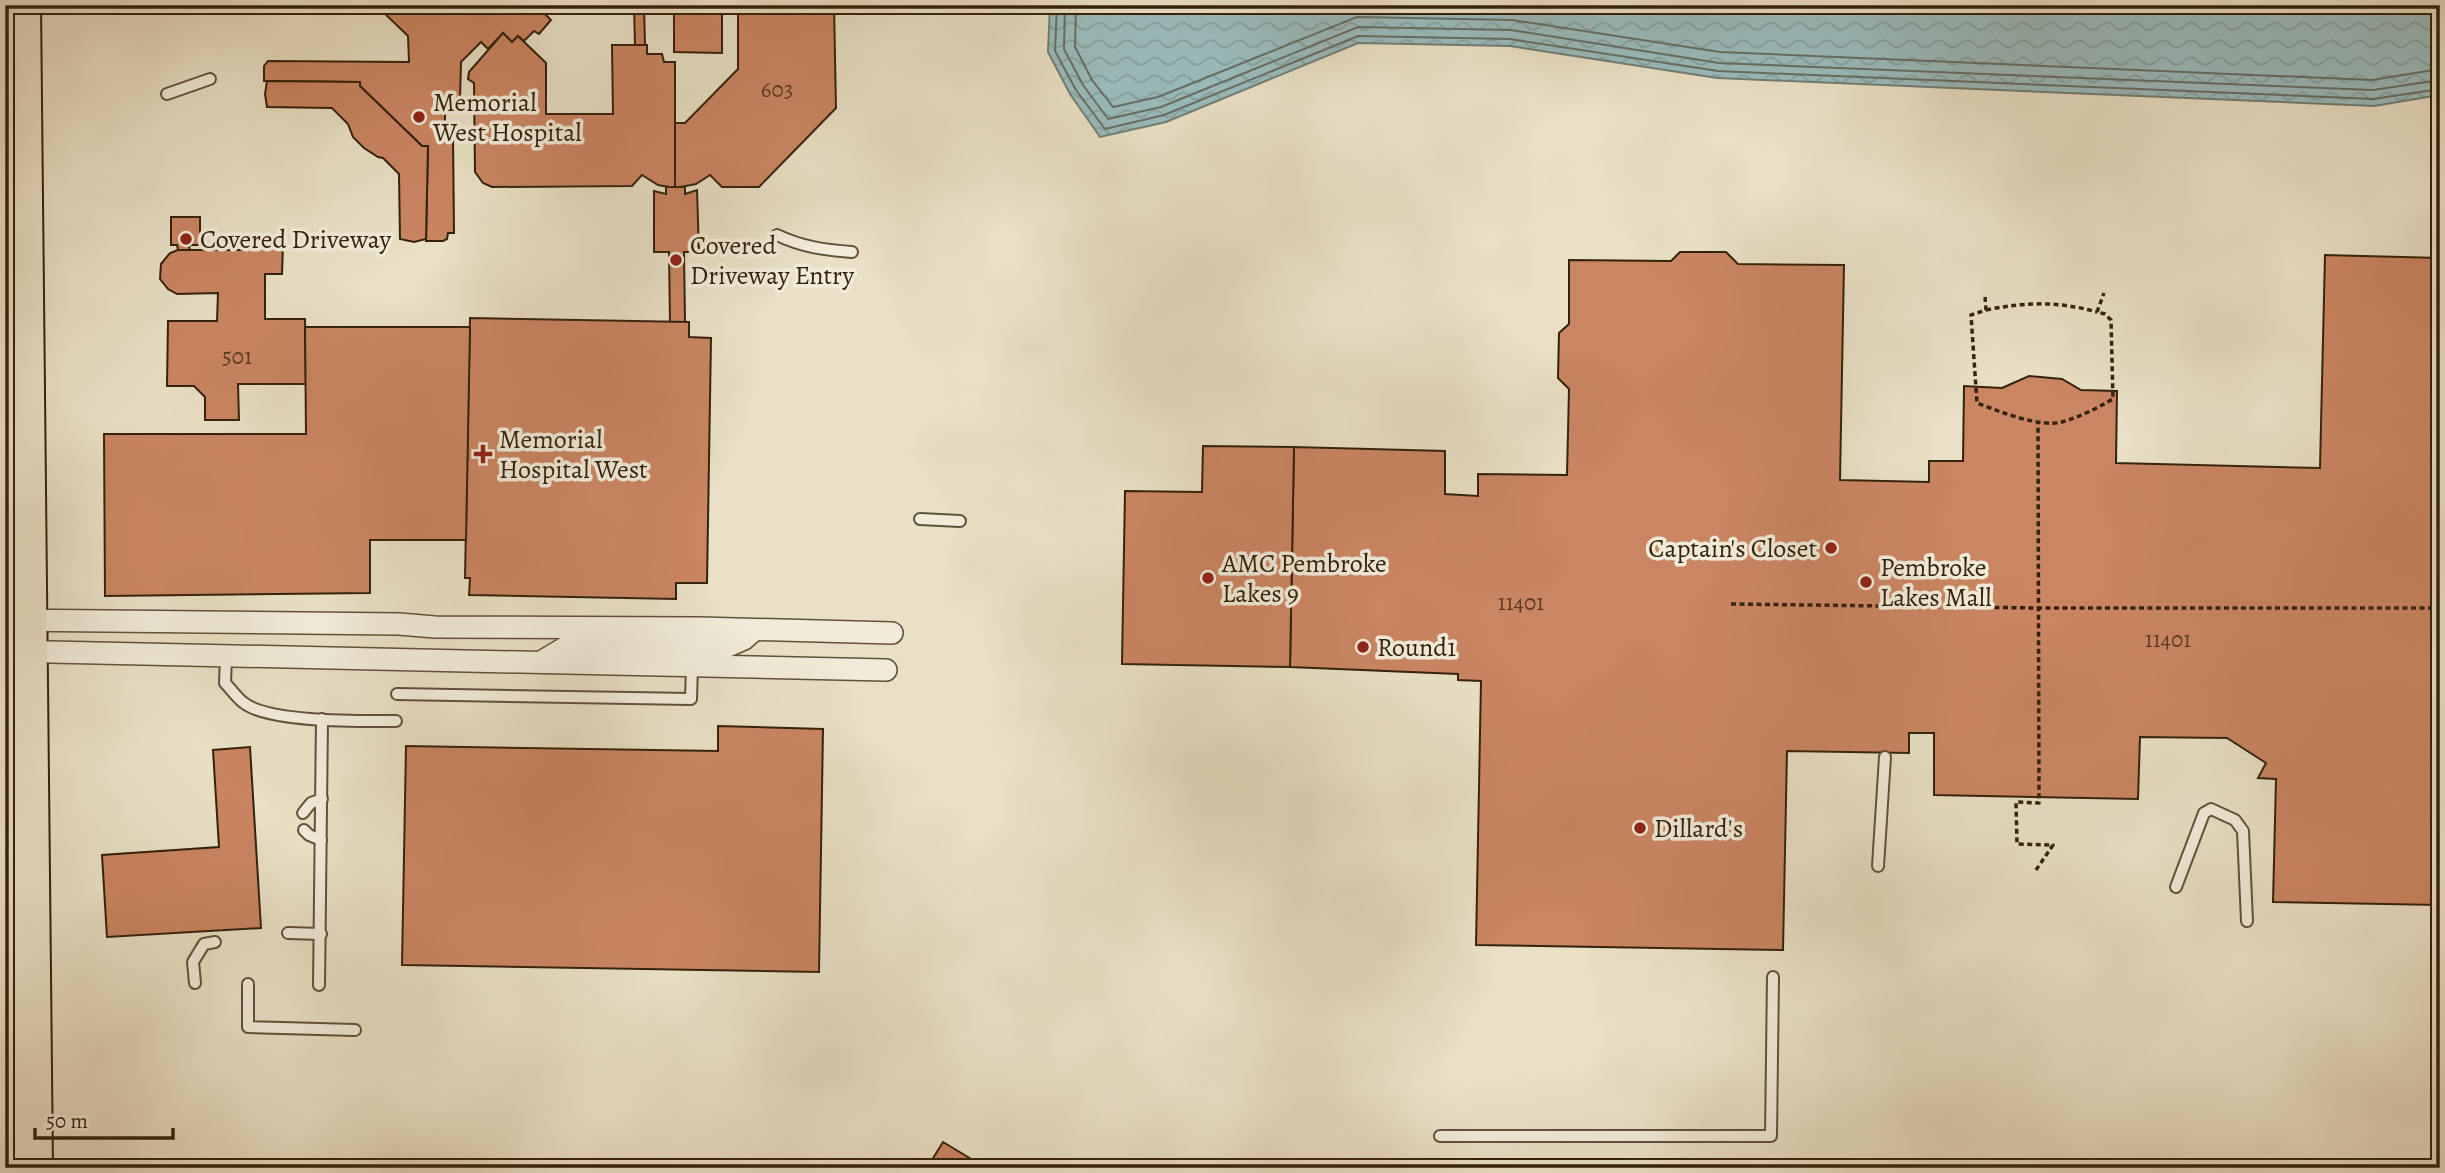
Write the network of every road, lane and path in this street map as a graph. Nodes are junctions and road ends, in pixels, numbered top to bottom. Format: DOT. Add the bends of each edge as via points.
graph roads {
  1 [pos="21,5"];
  2 [pos="210,79"];
  3 [pos="167,94"];
  4 [pos="778,235"];
  5 [pos="852,252"];
  6 [pos="2104,293"];
  7 [pos="1985,297"];
  8 [pos="1986,310"];
  9 [pos="2097,312"];
  10 [pos="2038,421"];
  11 [pos="920,519"];
  12 [pos="960,521"];
  13 [pos="1731,604"];
  14 [pos="2038,608"];
  15 [pos="2440,608"];
  16 [pos="700,628"];
  17 [pos="754,630"];
  18 [pos="892,633"];
  19 [pos="16,636"];
  20 [pos="226,657"];
  21 [pos="690,657"];
  22 [pos="886,670"];
  23 [pos="397,694"];
  24 [pos="322,719"];
  25 [pos="396,721"];
  26 [pos="1885,757"];
  27 [pos="322,799"];
  28 [pos="303,813"];
  29 [pos="304,830"];
  30 [pos="321,840"];
  31 [pos="1878,866"];
  32 [pos="2036,870"];
  33 [pos="2176,887"];
  34 [pos="2247,921"];
  35 [pos="288,933"];
  36 [pos="321,933"];
  37 [pos="215,942"];
  38 [pos="1773,977"];
  39 [pos="195,984"];
  40 [pos="248,984"];
  41 [pos="319,985"];
  42 [pos="355,1030"];
  43 [pos="1440,1136"];
  44 [pos="33,1168"];
  45 [pos="430,1168"];
  46 [pos="447,1168"];
  47 [pos="461,1168"];
  48 [pos="482,1168"];
  1 -- 19 [label="highway"];
  2 -- 3 [label="lane"];
  4 -- 5 [label="lane" via="819,250"];
  6 -- 9 [label="path"];
  7 -- 8 [label="path"];
  8 -- 9 [label="path" via="2019,303 2062,304"];
  8 -- 10 [label="path" via="1971,315 1977,403"];
  9 -- 10 [label="path" via="2111,320 2112,399 2059,423"];
  10 -- 14 [label="path"];
  11 -- 12 [label="lane"];
  13 -- 14 [label="path"];
  14 -- 15 [label="path"];
  14 -- 32 [label="path" via="2039,803 2016,802 2017,844 2053,845"];
  16 -- 17 [label="street"];
  16 -- 19 [label="street" via="399,624"];
  16 -- 21 [label="street"];
  17 -- 18 [label="street"];
  17 -- 21 [label="street" via="726,647"];
  19 -- 20 [label="street"];
  19 -- 44 [label="highway"];
  20 -- 21 [label="street" via="538,663 566,648 583,645"];
  20 -- 24 [label="lane" via="225,683 244,704"];
  21 -- 22 [label="street"];
  21 -- 23 [label="lane" via="691,699"];
  24 -- 25 [label="lane"];
  24 -- 27 [label="lane"];
  26 -- 31 [label="lane"];
  27 -- 28 [label="lane"];
  27 -- 30 [label="lane"];
  29 -- 30 [label="lane"];
  30 -- 36 [label="lane"];
  33 -- 34 [label="lane" via="2204,813 2211,809 2235,820 2243,831"];
  35 -- 36 [label="lane"];
  36 -- 41 [label="lane"];
  37 -- 39 [label="lane" via="204,944 193,962"];
  38 -- 43 [label="lane" via="1771,1136"];
  40 -- 42 [label="lane" via="248,1027"];
  45 -- 46 [label="lane"];
  47 -- 48 [label="lane"];
}
